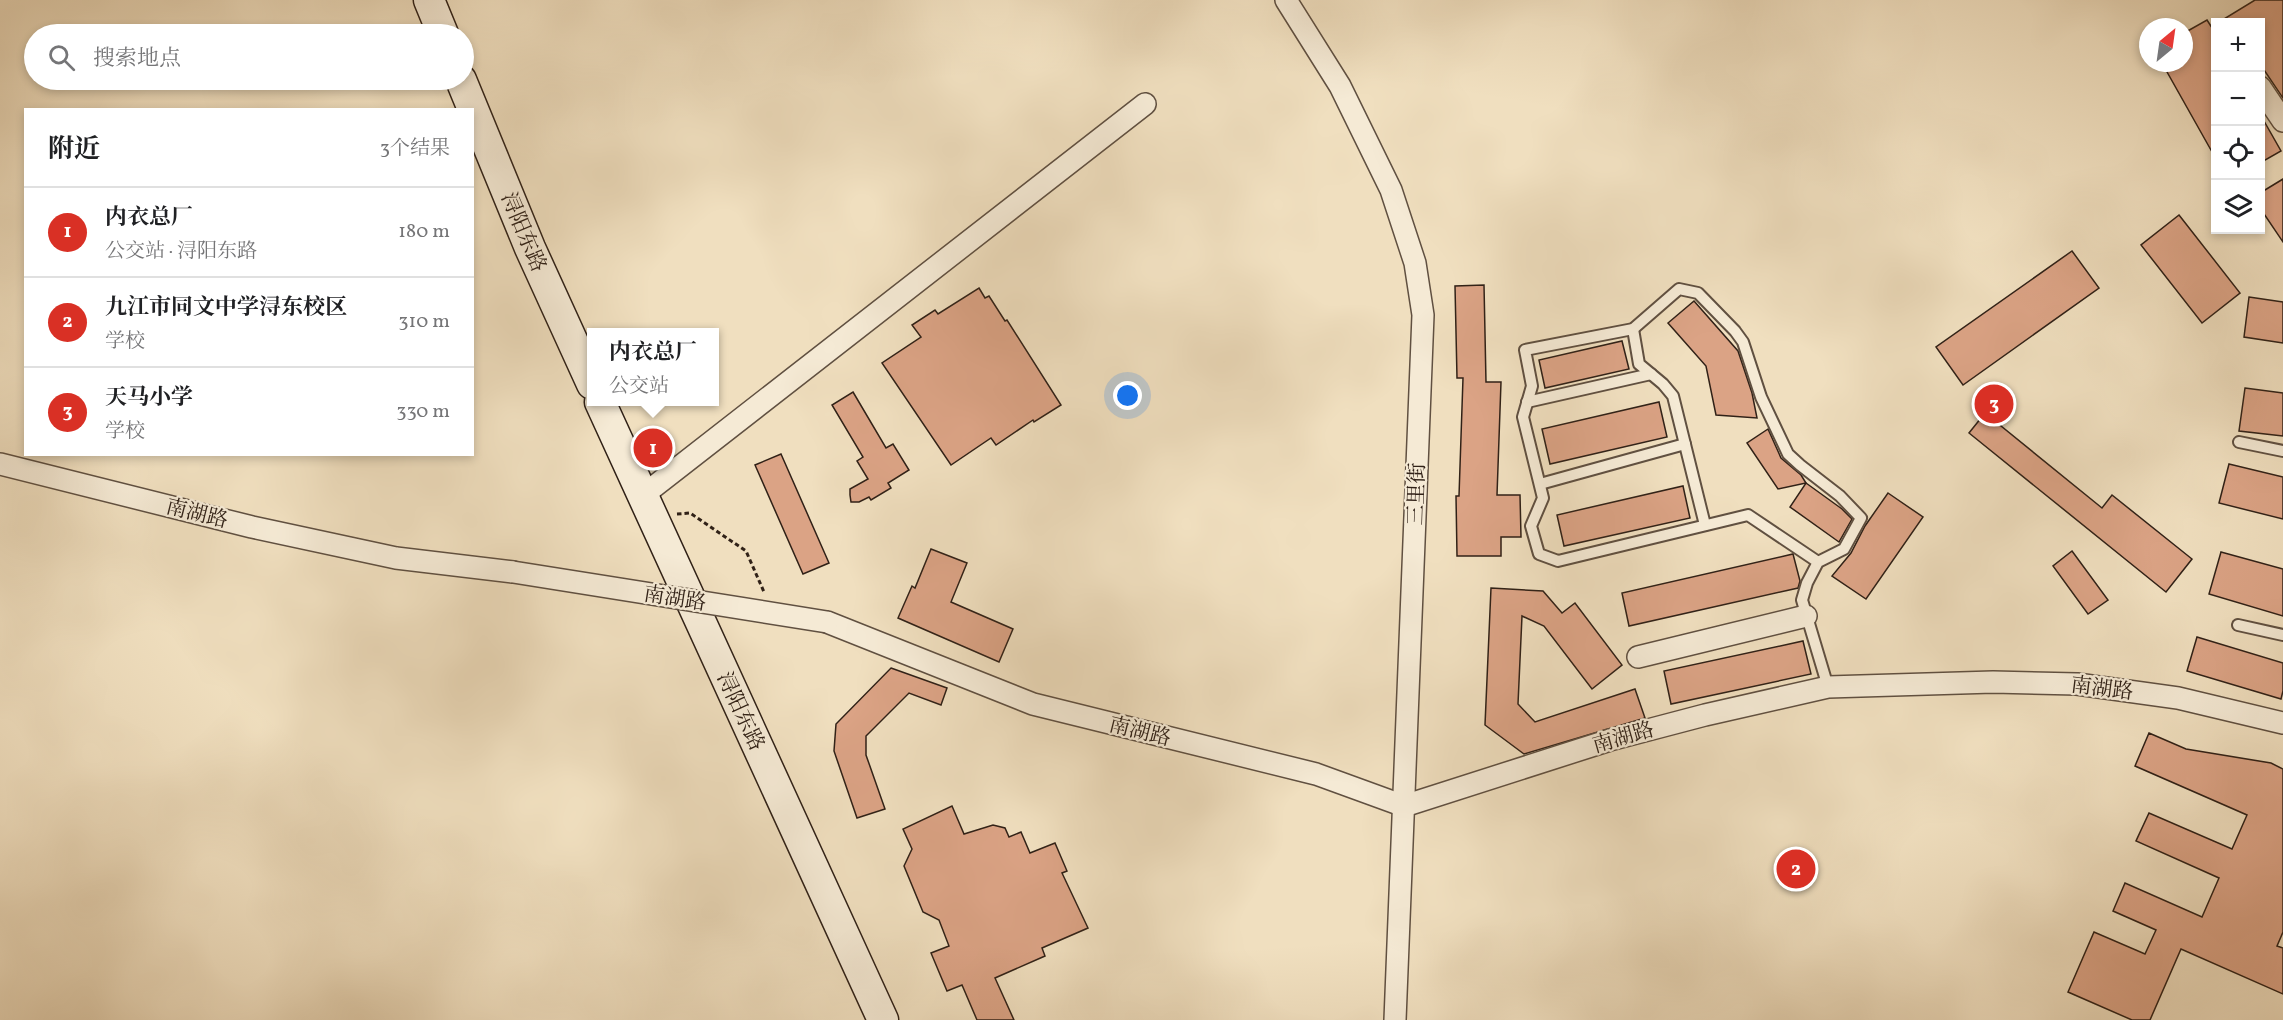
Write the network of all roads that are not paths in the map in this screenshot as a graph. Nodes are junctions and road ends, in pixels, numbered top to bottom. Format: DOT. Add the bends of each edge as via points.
graph roads {
  1 [pos="429,0"];
  2 [pos="1286,0"];
  3 [pos="439,24"];
  4 [pos="466,90"];
  5 [pos="2265,94"];
  6 [pos="1145,104"];
  7 [pos="473,108"];
  8 [pos="474,110"];
  9 [pos="2283,121"];
  10 [pos="1633,329"];
  11 [pos="1651,374"];
  12 [pos="587,375"];
  13 [pos="1527,402"];
  14 [pos="602,406"];
  15 [pos="2239,442"];
  16 [pos="1685,444"];
  17 [pos="2283,451"];
  18 [pos="0,465"];
  19 [pos="1540,484"];
  20 [pos="647,506"];
  21 [pos="1705,525"];
  22 [pos="1818,562"];
  23 [pos="1806,615"];
  24 [pos="2238,625"];
  25 [pos="2283,635"];
  26 [pos="1638,657"];
  27 [pos="1828,687"];
  28 [pos="2283,723"];
  29 [pos="1404,806"];
  30 [pos="883,1020"];
  31 [pos="1395,1020"];
  1 -- 3 [label="main road"];
  2 -- 29 [label="street, 三里街" via="1340,86 1391,190 1415,263 1423,315"];
  4 -- 7 [label="main road, 浔阳东路"];
  5 -- 9 [label="street"];
  6 -- 20 [label="street"];
  8 -- 12 [label="main road, 浔阳东路" via="530,249"];
  10 -- 11 [label="lane" via="1640,364"];
  10 -- 13 [label="lane" via="1525,350 1532,386"];
  10 -- 22 [label="lane" via="1679,289 1698,293 1735,331 1788,453 1861,518 1844,549"];
  11 -- 13 [label="lane"];
  11 -- 16 [label="lane" via="1673,396"];
  13 -- 19 [label="lane" via="1523,417"];
  14 -- 20 [label="main road, 浔阳东路"];
  15 -- 17 [label="lane"];
  16 -- 19 [label="lane"];
  16 -- 21 [label="lane"];
  18 -- 29 [label="street, 南湖路, bridge" via="396,558 513,572 827,622 1033,704 1316,774"];
  19 -- 21 [label="lane" via="1543,498 1531,526 1539,555 1558,561"];
  20 -- 30 [label="main road, 浔阳东路"];
  21 -- 22 [label="lane" via="1748,515"];
  22 -- 23 [label="lane" via="1802,600"];
  23 -- 26 [label="street"];
  23 -- 27 [label="lane"];
  24 -- 25 [label="lane"];
  27 -- 28 [label="street, 南湖路" via="1993,682 2077,684 2178,698"];
  27 -- 29 [label="street, 南湖路" via="1610,740"];
  29 -- 31 [label="street, 三里街"];
}
